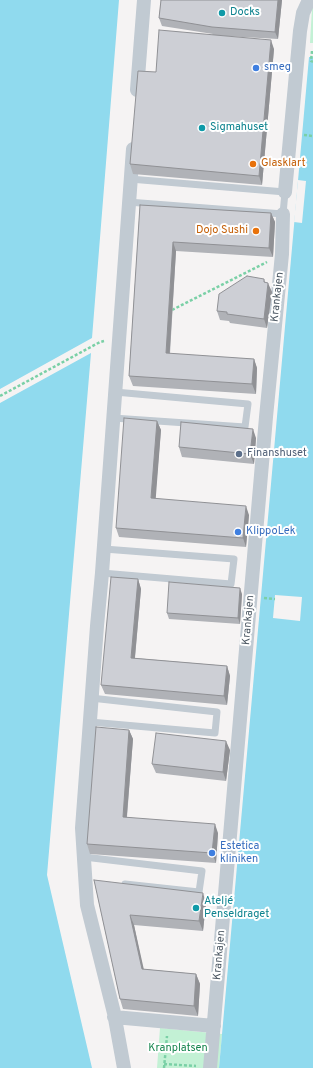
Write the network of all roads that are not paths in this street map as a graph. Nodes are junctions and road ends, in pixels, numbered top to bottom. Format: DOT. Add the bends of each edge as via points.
graph roads {
  1 [pos="144,0"];
  2 [pos="309,0"];
  3 [pos="136,101"];
  4 [pos="134,133"];
  5 [pos="130,179"];
  6 [pos="285,192"];
  7 [pos="128,202"];
  8 [pos="284,214"];
  9 [pos="115,392"];
  10 [pos="113,418"];
  11 [pos="104,549"];
  12 [pos="102,573"];
  13 [pos="91,698"];
  14 [pos="90,722"];
  15 [pos="84,857"];
  16 [pos="116,883"];
  17 [pos="114,1017"];
  18 [pos="214,1026"];
  19 [pos="210,1067"];
  20 [pos="124,1068"];
  1 -- 3 [label="street"];
  2 -- 6 [label="street, Krankajen" via="300,31"];
  4 -- 5 [label="street"];
  5 -- 6 [label="lane"];
  5 -- 7 [label="street"];
  6 -- 8 [label="lane, Krankajen"];
  7 -- 8 [label="lane"];
  7 -- 9 [label="street"];
  8 -- 18 [label="street, Krankajen"];
  9 -- 10 [label="street"];
  9 -- 10 [label="lane" via="248,404 245,427"];
  10 -- 11 [label="street"];
  11 -- 12 [label="street"];
  11 -- 12 [label="lane" via="234,559 231,584"];
  12 -- 13 [label="street"];
  13 -- 14 [label="street"];
  13 -- 14 [label="lane" via="217,712 215,733"];
  14 -- 15 [label="street" via="82,828"];
  15 -- 16 [label="lane" via="202,871 199,892"];
  15 -- 17 [label="street" via="89,880 87,905"];
  17 -- 18 [label="street"];
  17 -- 20 [label="street"];
  18 -- 19 [label="street, Krankajen"];
}
